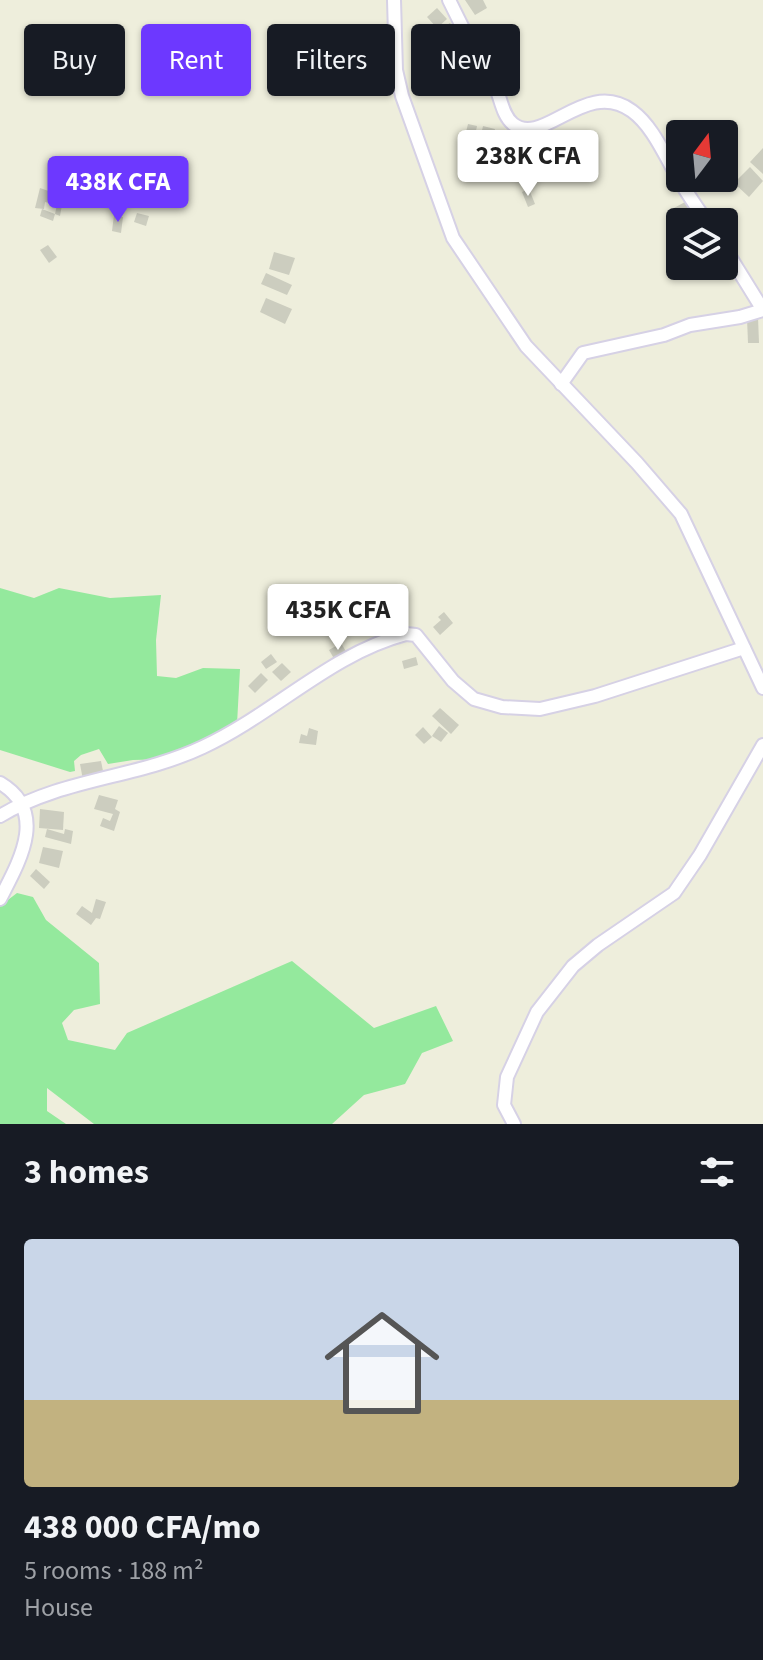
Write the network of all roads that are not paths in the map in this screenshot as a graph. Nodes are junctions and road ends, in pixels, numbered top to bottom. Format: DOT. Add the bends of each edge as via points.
graph roads {
  1 [pos="394,0"];
  2 [pos="449,0"];
  3 [pos="698,208"];
  4 [pos="738,270"];
  5 [pos="763,310"];
  6 [pos="561,384"];
  7 [pos="744,648"];
  8 [pos="763,688"];
  9 [pos="763,745"];
  10 [pos="0,783"];
  11 [pos="21,804"];
  12 [pos="0,816"];
  13 [pos="0,899"];
  14 [pos="514,1124"];
  1 -- 6 [label="street" via="402,96 453,238 526,346"];
  2 -- 3 [label="street" via="512,123 522,129 534,127 586,103 618,104 649,129"];
  4 -- 5 [label="street"];
  5 -- 6 [label="street" via="583,353"];
  6 -- 7 [label="street" via="681,514"];
  7 -- 8 [label="street"];
  7 -- 11 [label="street" via="540,709 474,699 416,635 406,634 346,657 202,748"];
  9 -- 14 [label="street" via="674,893 573,966 537,1012 507,1077 504,1105"];
  10 -- 11 [label="street"];
  11 -- 12 [label="street"];
  11 -- 13 [label="street" via="27,818 23,850"];
}
